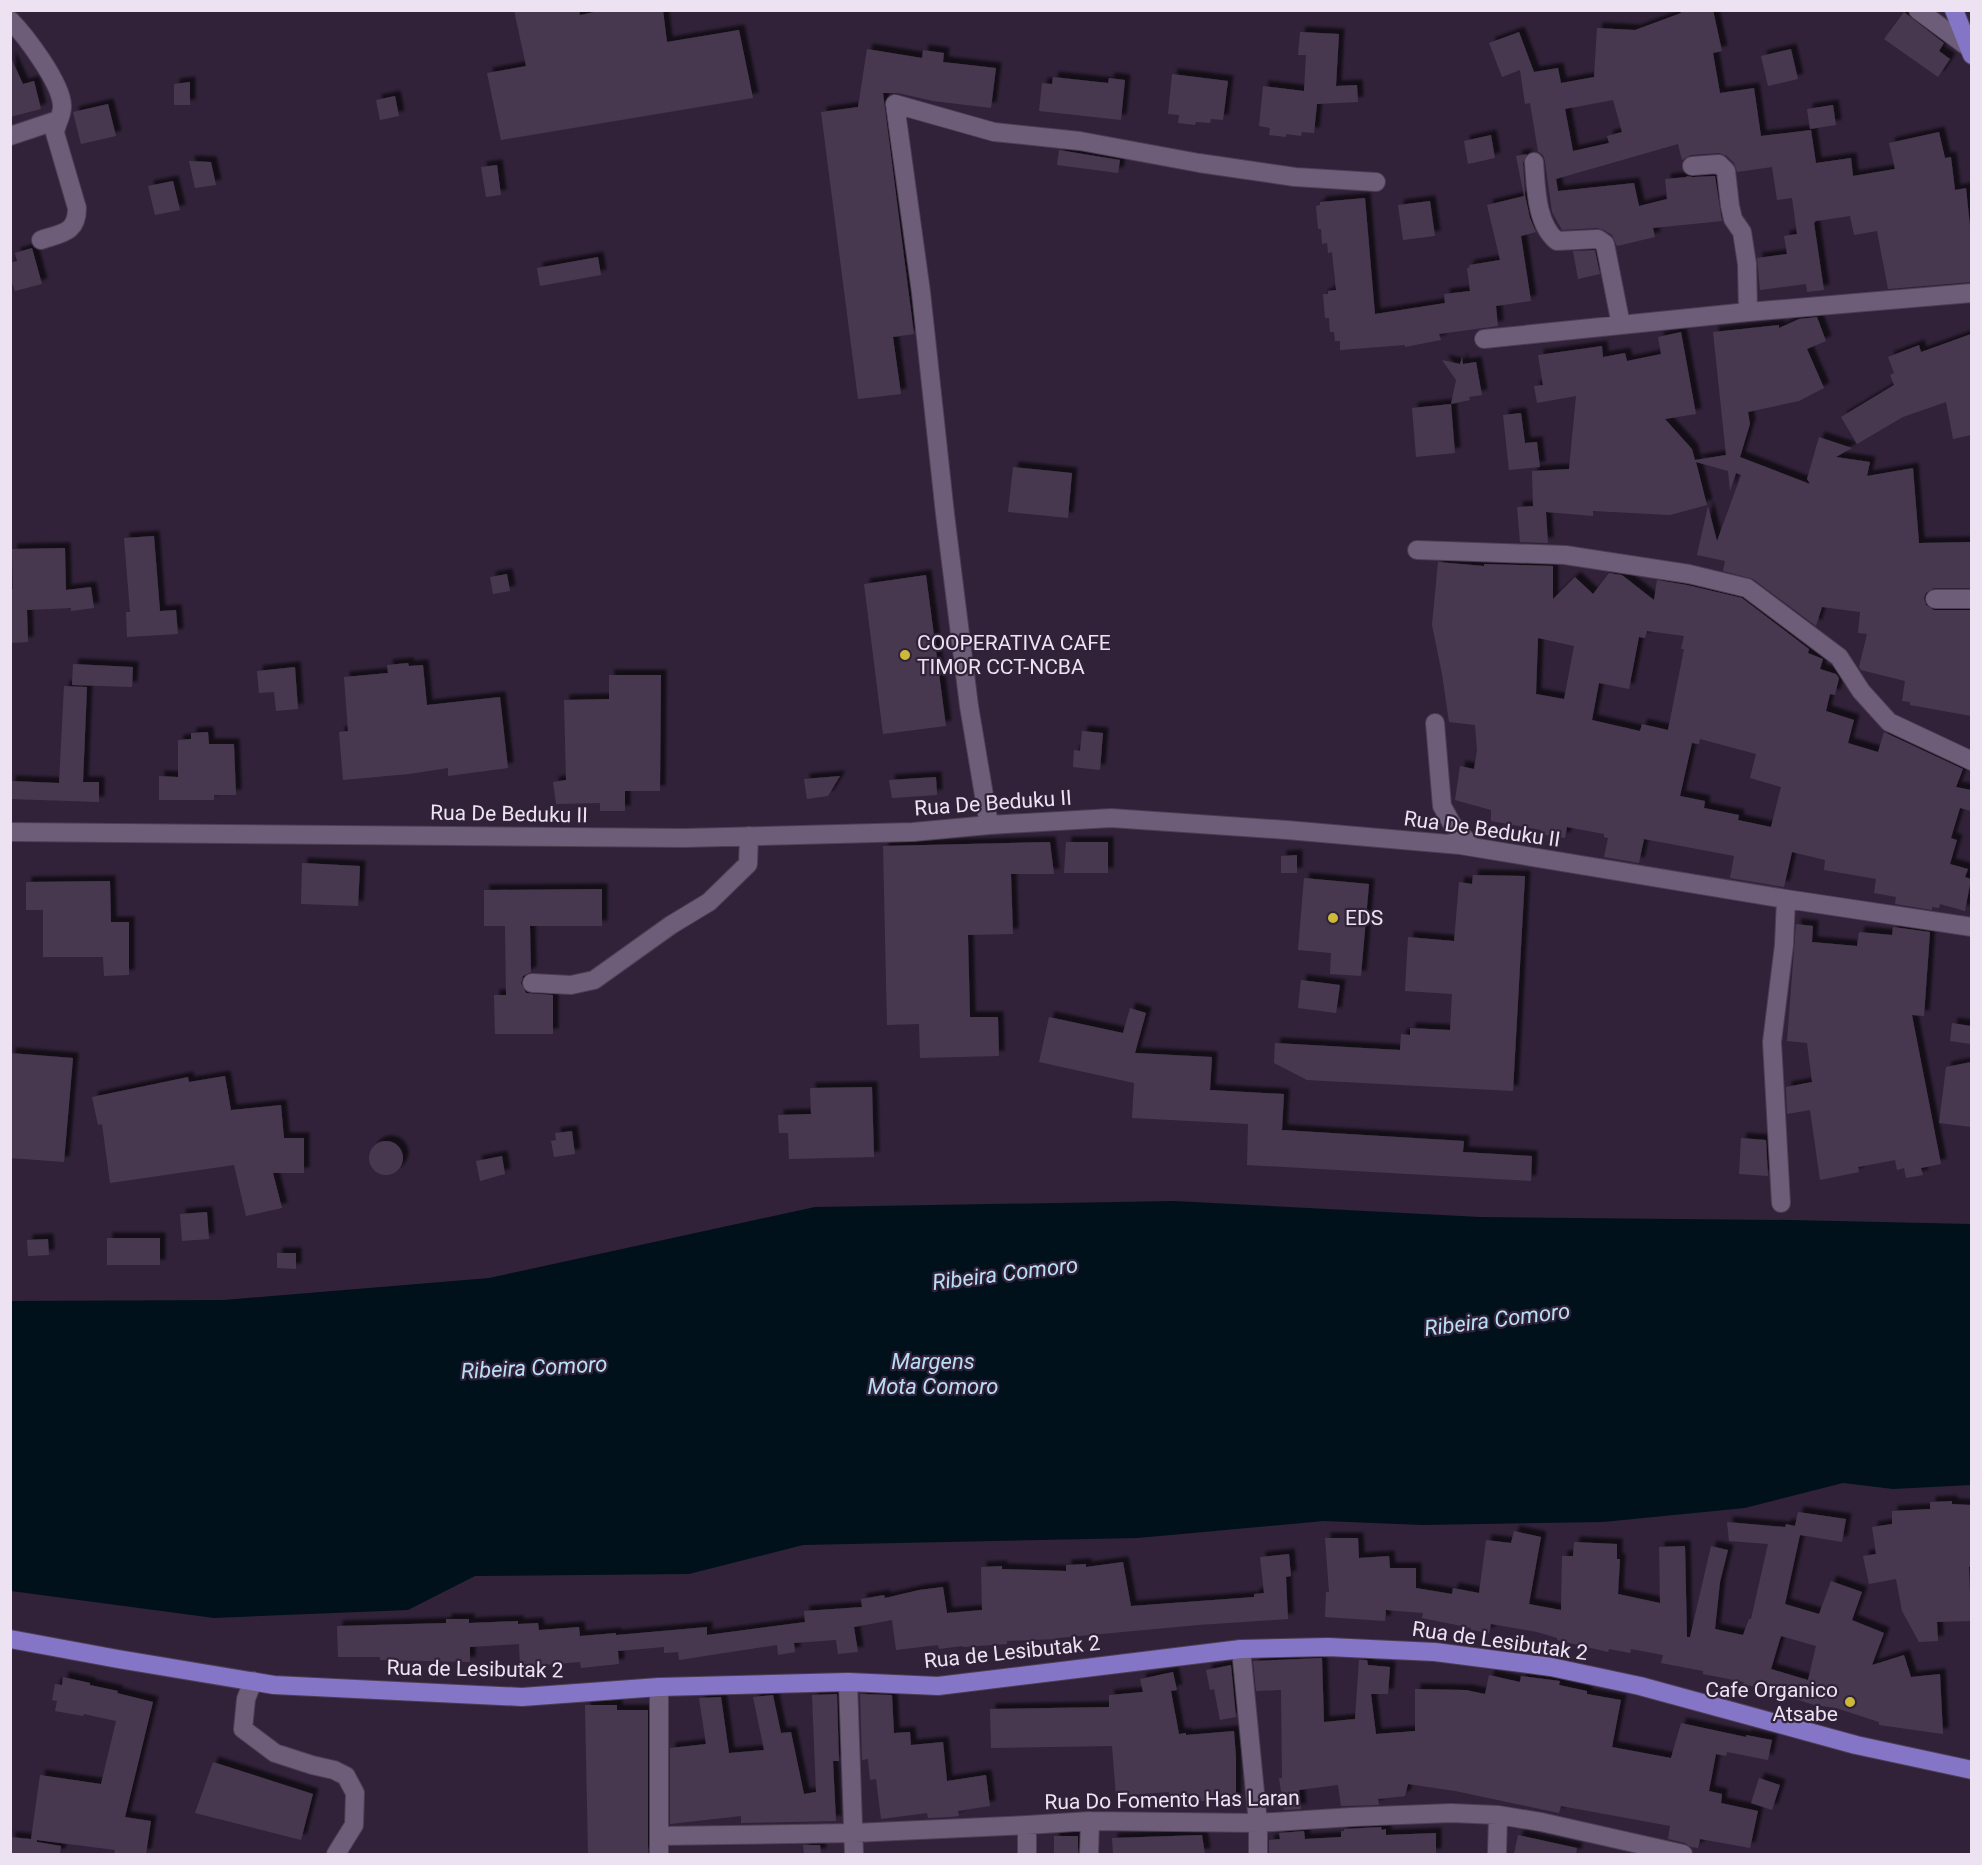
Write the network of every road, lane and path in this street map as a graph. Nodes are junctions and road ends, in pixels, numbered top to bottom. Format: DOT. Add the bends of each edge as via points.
graph roads {
  1 [pos="1918,10"];
  2 [pos="1954,10"];
  3 [pos="10,20"];
  4 [pos="1970,51"];
  5 [pos="58,120"];
  6 [pos="10,136"];
  7 [pos="1534,162"];
  8 [pos="1692,166"];
  9 [pos="1376,182"];
  10 [pos="41,240"];
  11 [pos="1971,293"];
  12 [pos="1748,312"];
  13 [pos="1621,325"];
  14 [pos="1484,339"];
  15 [pos="1417,550"];
  16 [pos="1935,599"];
  17 [pos="1971,599"];
  18 [pos="1435,723"];
  19 [pos="1971,761"];
  20 [pos="989,825"];
  21 [pos="10,832"];
  22 [pos="749,836"];
  23 [pos="1472,847"];
  24 [pos="1786,899"];
  25 [pos="1971,927"];
  26 [pos="532,983"];
  27 [pos="1781,1203"];
  28 [pos="10,1638"];
  29 [pos="1241,1649"];
  30 [pos="253,1681"];
  31 [pos="848,1682"];
  32 [pos="659,1687"];
  33 [pos="1971,1770"];
  34 [pos="1498,1815"];
  35 [pos="1090,1821"];
  36 [pos="1258,1823"];
  37 [pos="1027,1825"];
  38 [pos="854,1833"];
  39 [pos="659,1845"];
  40 [pos="336,1854"];
  41 [pos="854,1854"];
  42 [pos="1027,1854"];
  43 [pos="1089,1854"];
  44 [pos="1258,1854"];
  45 [pos="1497,1854"];
  46 [pos="1683,1854"];
  1 -- 4 [label="street"];
  2 -- 4 [label="main road"];
  3 -- 5 [label="street" via="39,56 59,94 62,111"];
  5 -- 6 [label="street"];
  5 -- 10 [label="street" via="57,139 77,218 70,230"];
  7 -- 13 [label="street" via="1538,201 1548,234 1557,241 1598,239 1605,244"];
  8 -- 12 [label="street" via="1719,164 1726,171 1733,219 1742,232 1748,264"];
  9 -- 20 [label="street" via="1295,177 1080,141 994,132 895,104 969,706"];
  11 -- 12 [label="street"];
  12 -- 13 [label="street"];
  13 -- 14 [label="street"];
  15 -- 19 [label="street" via="1565,555 1689,573 1747,588 1839,657 1861,692 1889,722"];
  16 -- 17 [label="street"];
  18 -- 23 [label="street" via="1442,806"];
  20 -- 22 [label="street, Rua De Beduku II" via="914,832"];
  20 -- 23 [label="street, Rua De Beduku II" via="1112,818"];
  21 -- 22 [label="street, Rua De Beduku II"];
  22 -- 26 [label="street" via="748,864 709,902 594,980 571,985"];
  23 -- 24 [label="street, Rua De Beduku II"];
  24 -- 25 [label="street, Rua De Beduku II"];
  24 -- 27 [label="street" via="1772,1042"];
  28 -- 30 [label="main road, Rua de Lesibutak 2"];
  29 -- 31 [label="main road, Rua de Lesibutak 2" via="939,1686"];
  29 -- 33 [label="main road, Rua de Lesibutak 2" via="1328,1647 1435,1652 1551,1667 1640,1686 1856,1746"];
  29 -- 36 [label="street"];
  30 -- 32 [label="main road, Rua de Lesibutak 2" via="522,1697"];
  30 -- 40 [label="street" via="246,1699 243,1728 275,1753 346,1776 355,1793 354,1825"];
  31 -- 32 [label="main road, Rua de Lesibutak 2"];
  31 -- 38 [label="street"];
  32 -- 39 [label="street"];
  34 -- 36 [label="street, Rua Do Fomento Has Laran" via="1363,1816"];
  34 -- 45 [label="street"];
  34 -- 46 [label="street, Rua Do Fomento Has Laran"];
  35 -- 36 [label="street, Rua Do Fomento Has Laran"];
  35 -- 37 [label="street, Rua Do Fomento Has Laran"];
  35 -- 43 [label="street"];
  36 -- 44 [label="street"];
  37 -- 38 [label="street, Rua Do Fomento Has Laran"];
  37 -- 42 [label="street"];
  38 -- 39 [label="street, Rua Do Fomento Has Laran"];
  38 -- 41 [label="street"];
}
